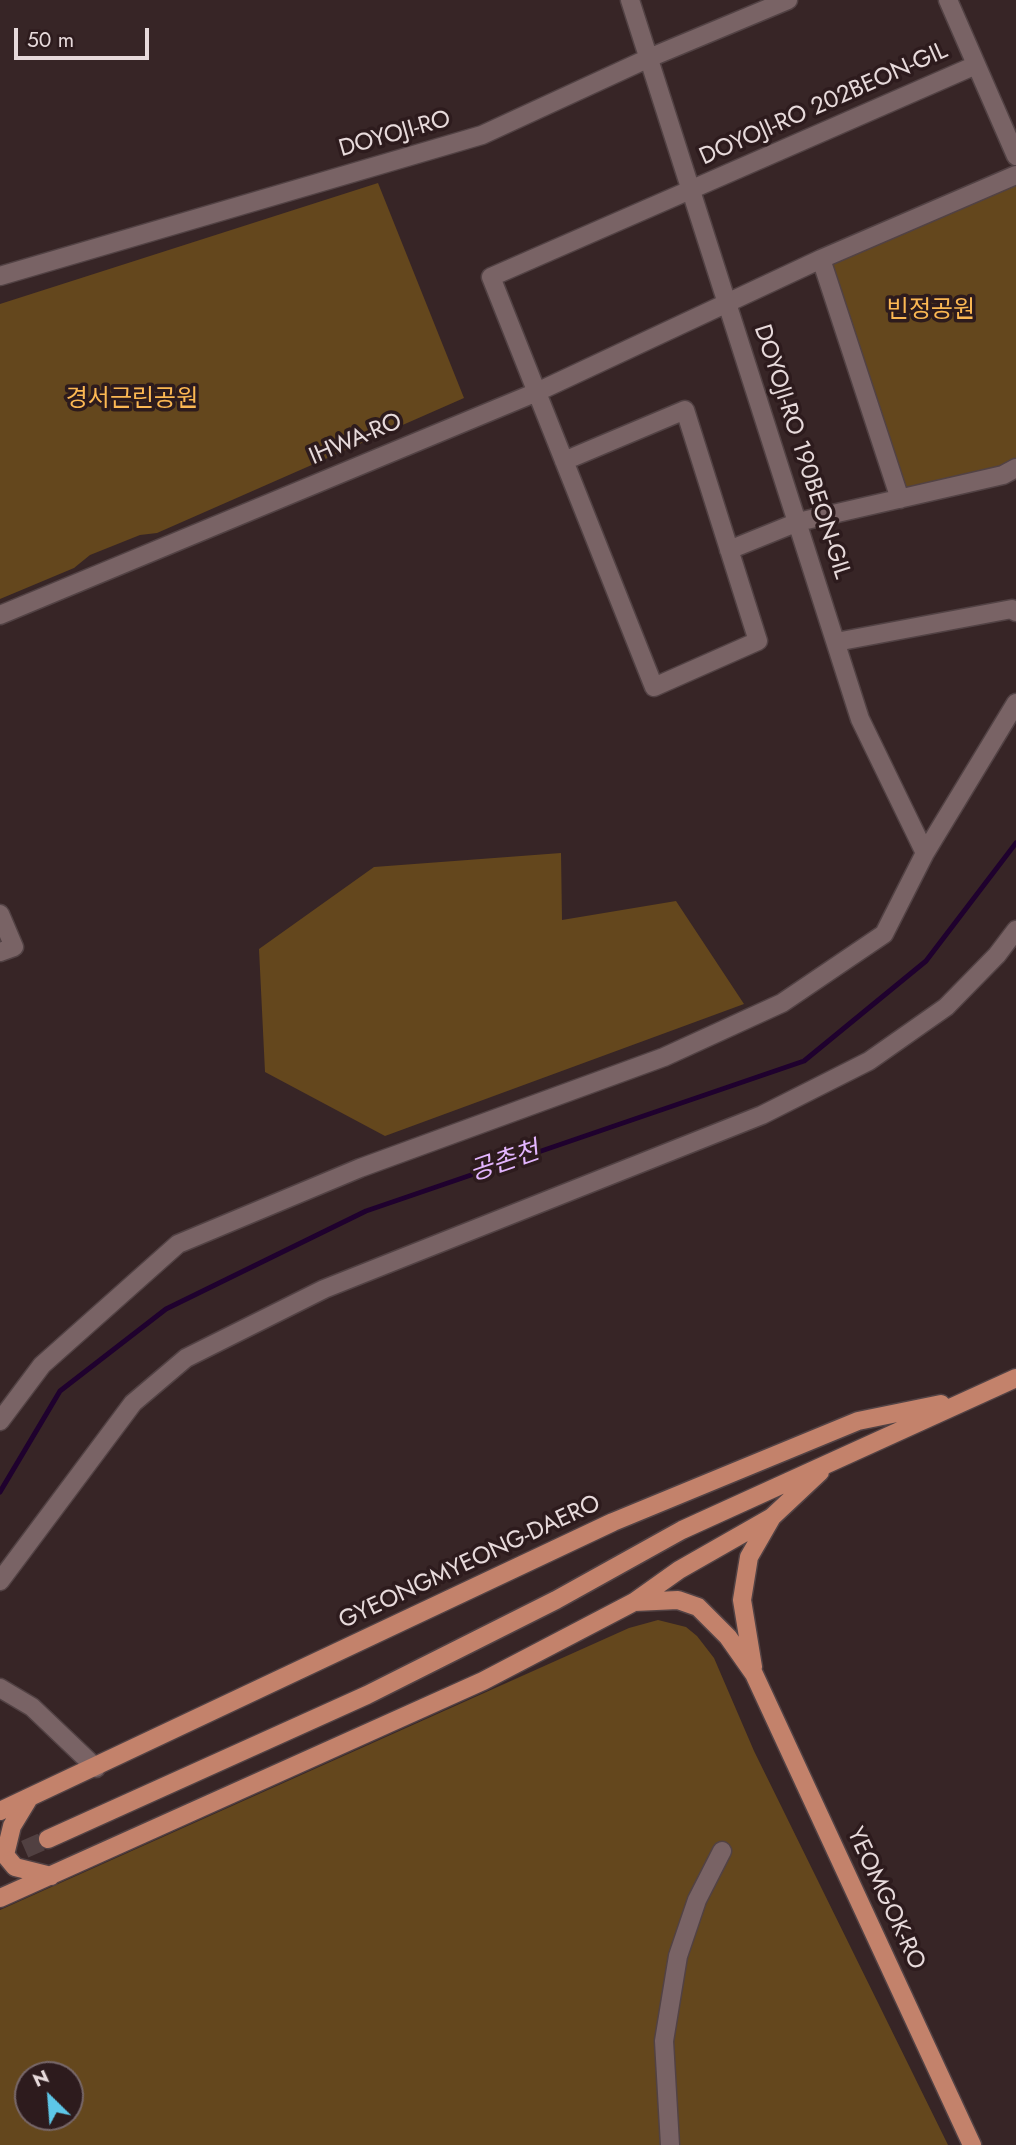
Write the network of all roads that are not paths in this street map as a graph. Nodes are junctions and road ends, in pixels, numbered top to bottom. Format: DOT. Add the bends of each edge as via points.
graph roads {
  1 [pos="630,0"];
  2 [pos="788,0"];
  3 [pos="948,0"];
  4 [pos="649,58"];
  5 [pos="976,65"];
  6 [pos="1016,156"];
  7 [pos="1016,176"];
  8 [pos="692,190"];
  9 [pos="821,259"];
  10 [pos="0,276"];
  11 [pos="728,303"];
  12 [pos="537,392"];
  13 [pos="564,461"];
  14 [pos="1016,468"];
  15 [pos="900,499"];
  16 [pos="798,522"];
  17 [pos="729,550"];
  18 [pos="1016,612"];
  19 [pos="0,615"];
  20 [pos="836,642"];
  21 [pos="1016,703"];
  22 [pos="925,853"];
  23 [pos="0,914"];
  24 [pos="1016,930"];
  25 [pos="0,952"];
  26 [pos="1016,1378"];
  27 [pos="975,1396"];
  28 [pos="0,1421"];
  29 [pos="831,1461"];
  30 [pos="772,1517"];
  31 [pos="0,1581"];
  32 [pos="634,1602"];
  33 [pos="754,1674"];
  34 [pos="0,1688"];
  35 [pos="96,1768"];
  36 [pos="29,1798"];
  37 [pos="0,1811"];
  38 [pos="48,1839"];
  39 [pos="722,1851"];
  40 [pos="51,1876"];
  41 [pos="0,1898"];
  42 [pos="670,2145"];
  43 [pos="972,2145"];
  1 -- 4 [label="street, DOYOJI-RO 190BEON-GIL"];
  2 -- 4 [label="street, DOYOJI-RO"];
  3 -- 5 [label="street, DOYOJI-RO 202BEON-GIL"];
  4 -- 8 [label="street, DOYOJI-RO 190BEON-GIL"];
  4 -- 10 [label="street, DOYOJI-RO" via="482,135"];
  5 -- 6 [label="street, DOYOJI-RO 202BEON-GIL"];
  5 -- 8 [label="street, DOYOJI-RO 202BEON-GIL"];
  7 -- 9 [label="street"];
  8 -- 11 [label="street, DOYOJI-RO 190BEON-GIL"];
  8 -- 12 [label="street, DOYOJI-RO 202BEON-GIL" via="491,277"];
  9 -- 11 [label="street"];
  9 -- 15 [label="street"];
  11 -- 12 [label="street, IHWA-RO"];
  11 -- 16 [label="street, DOYOJI-RO 190BEON-GIL"];
  12 -- 13 [label="street"];
  12 -- 19 [label="street, IHWA-RO"];
  13 -- 17 [label="street" via="685,410"];
  13 -- 17 [label="street" via="654,687 758,641"];
  14 -- 15 [label="street"];
  15 -- 16 [label="street"];
  16 -- 17 [label="street"];
  16 -- 20 [label="street, DOYOJI-RO 190BEON-GIL"];
  18 -- 20 [label="street" via="1012,609"];
  20 -- 22 [label="street, DOYOJI-RO 190BEON-GIL" via="860,719"];
  21 -- 22 [label="street"];
  22 -- 28 [label="street" via="884,934 782,1003 664,1057 360,1168 178,1244 42,1365"];
  23 -- 25 [label="street" via="14,947"];
  24 -- 31 [label="street" via="946,1007 869,1061 762,1115 324,1289 186,1358 133,1403"];
  26 -- 27 [label="main road, GYEONGMYEONG-DAERO"];
  27 -- 29 [label="main road, GYEONGMYEONG-DAERO"];
  27 -- 35 [label="main road, GYEONGMYEONG-DAERO" via="858,1421 613,1522"];
  29 -- 30 [label="main road, GYEONGMYEONG-DAERO"];
  29 -- 38 [label="main road, GYEONGMYEONG-DAERO" via="682,1531 367,1696"];
  30 -- 32 [label="main road, GYEONGMYEONG-DAERO" via="679,1570"];
  30 -- 33 [label="main road, YEOMGOK-RO" via="749,1557 741,1600"];
  32 -- 33 [label="main road, YEOMGOK-RO" via="678,1600 698,1607 728,1637"];
  32 -- 40 [label="main road, GYEONGMYEONG-DAERO" via="483,1681"];
  33 -- 43 [label="main road, YEOMGOK-RO"];
  34 -- 35 [label="street" via="32,1707"];
  35 -- 36 [label="main road, GYEONGMYEONG-DAERO"];
  36 -- 37 [label="main road, GYEONGMYEONG-DAERO"];
  36 -- 40 [label="main road" via="12,1826 5,1855 15,1867"];
  39 -- 42 [label="street" via="697,1900 678,1956 664,2040"];
  40 -- 41 [label="main road, GYEONGMYEONG-DAERO"];
}
